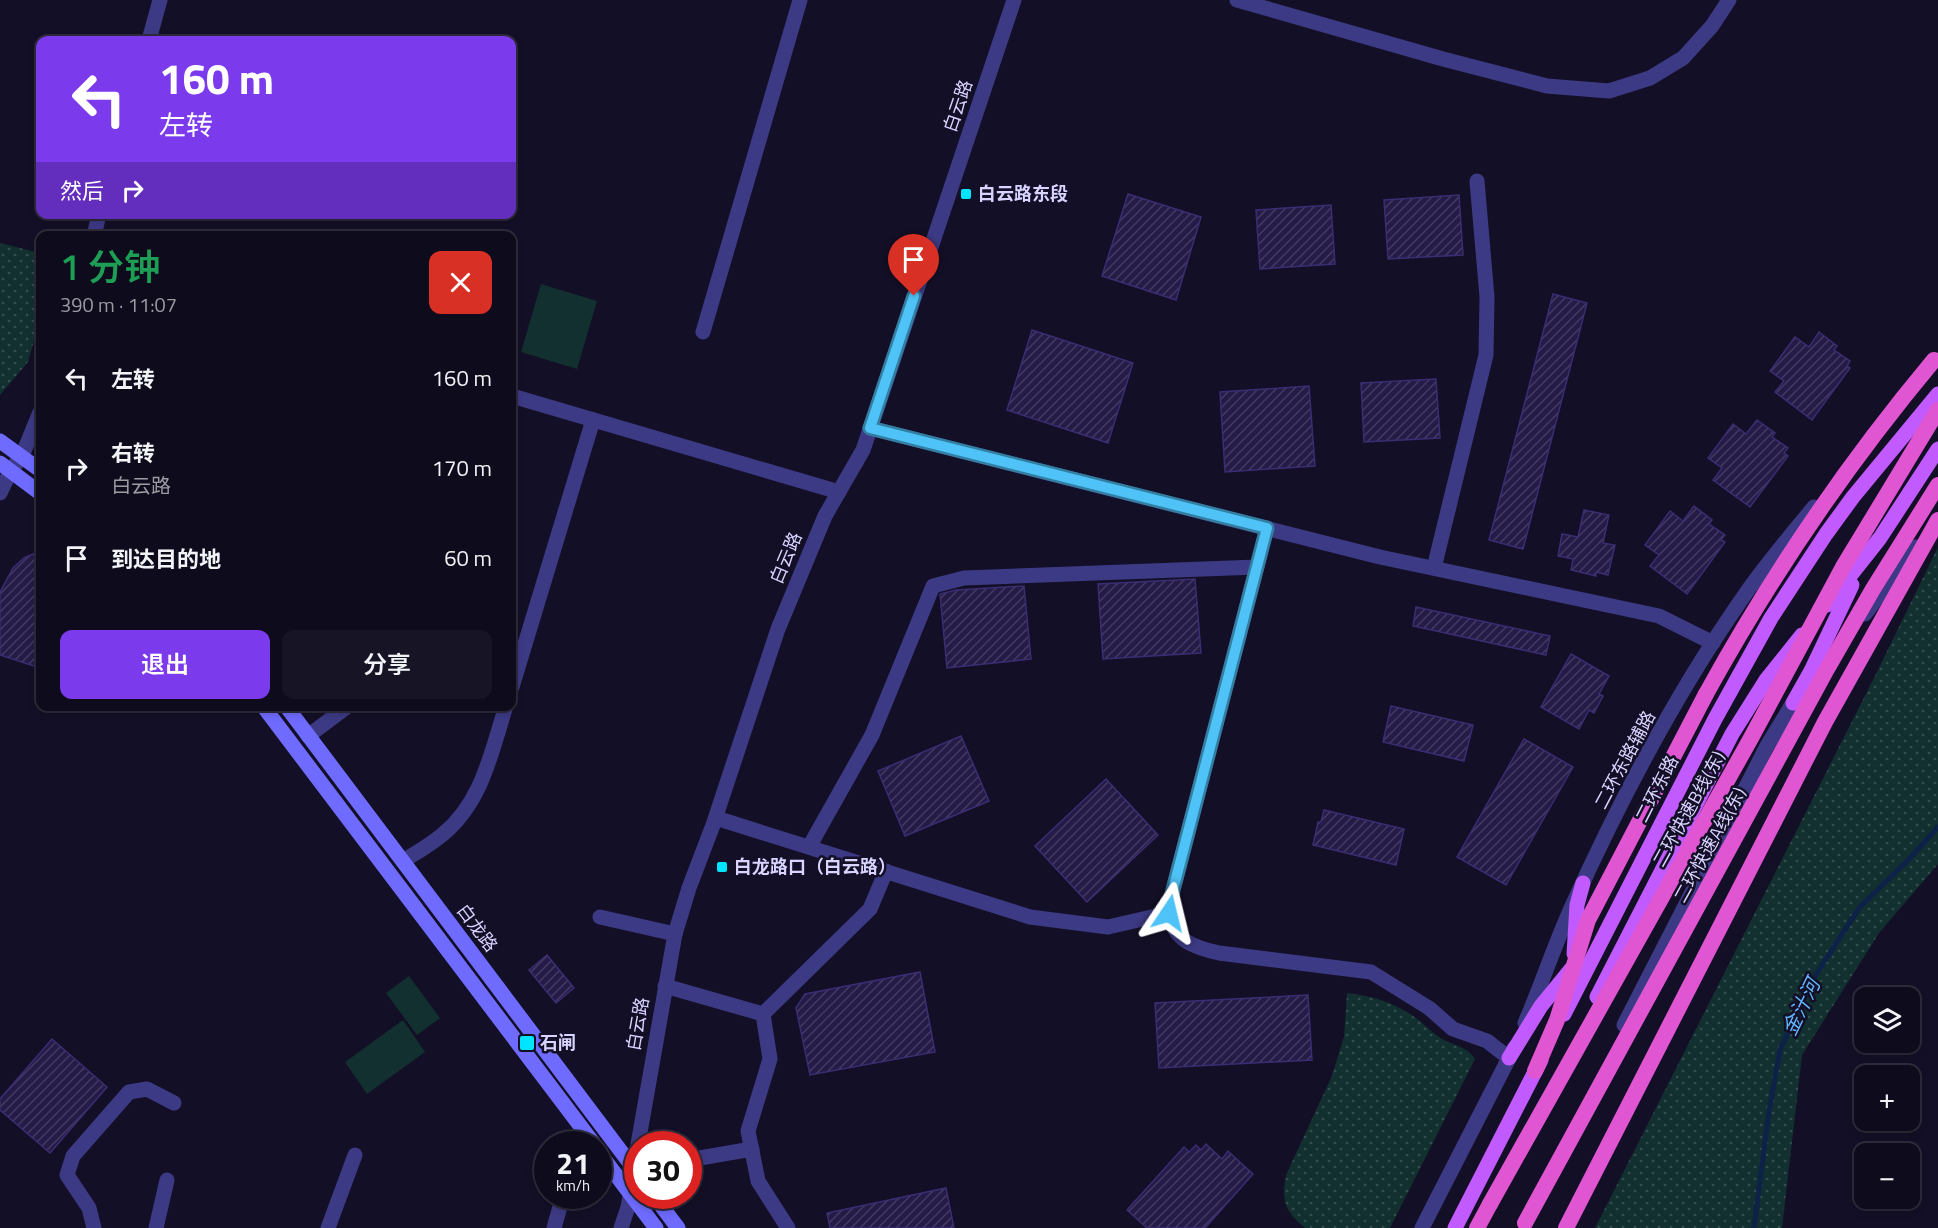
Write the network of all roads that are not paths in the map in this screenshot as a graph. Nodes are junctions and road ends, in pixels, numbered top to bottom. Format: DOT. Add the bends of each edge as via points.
graph roads {
  1 [pos="160,0"];
  2 [pos="800,0"];
  3 [pos="1014,0"];
  4 [pos="1237,0"];
  5 [pos="1728,0"];
  6 [pos="1257,3"];
  7 [pos="150,36"];
  8 [pos="1477,181"];
  9 [pos="703,332"];
  10 [pos="1938,355"];
  11 [pos="1938,394"];
  12 [pos="516,397"];
  13 [pos="1938,410"];
  14 [pos="594,420"];
  15 [pos="36,422"];
  16 [pos="870,428"];
  17 [pos="0,441"];
  18 [pos="1938,449"];
  19 [pos="22,456"];
  20 [pos="6,466"];
  21 [pos="36,467"];
  22 [pos="1938,485"];
  23 [pos="36,490"];
  24 [pos="839,492"];
  25 [pos="0,493"];
  26 [pos="1938,514"];
  27 [pos="1938,520"];
  28 [pos="1267,528"];
  29 [pos="1870,552"];
  30 [pos="1257,567"];
  31 [pos="1434,568"];
  32 [pos="1713,643"];
  33 [pos="516,674"];
  34 [pos="1793,703"];
  35 [pos="267,711"];
  36 [pos="290,711"];
  37 [pos="341,711"];
  38 [pos="504,711"];
  39 [pos="308,736"];
  40 [pos="716,818"];
  41 [pos="809,847"];
  42 [pos="403,861"];
  43 [pos="886,871"];
  44 [pos="1583,883"];
  45 [pos="1619,906"];
  46 [pos="1169,913"];
  47 [pos="600,917"];
  48 [pos="675,934"];
  49 [pos="1572,968"];
  50 [pos="665,986"];
  51 [pos="764,1014"];
  52 [pos="1509,1058"];
  53 [pos="1535,1071"];
  54 [pos="174,1103"];
  55 [pos="584,1131"];
  56 [pos="640,1131"];
  57 [pos="752,1149"];
  58 [pos="355,1155"];
  59 [pos="624,1156"];
  60 [pos="702,1158"];
  61 [pos="612,1170"];
  62 [pos="167,1180"];
  63 [pos="624,1186"];
  64 [pos="559,1209"];
  65 [pos="626,1209"];
  66 [pos="641,1209"];
  67 [pos="664,1209"];
  68 [pos="94,1228"];
  69 [pos="156,1228"];
  70 [pos="328,1228"];
  71 [pos="554,1228"];
  72 [pos="621,1228"];
  73 [pos="656,1228"];
  74 [pos="678,1228"];
  75 [pos="788,1228"];
  76 [pos="1422,1228"];
  77 [pos="1455,1228"];
  78 [pos="1478,1228"];
  79 [pos="1522,1228"];
  80 [pos="1566,1228"];
  1 -- 7 [label="street"];
  2 -- 9 [label="street"];
  3 -- 16 [label="street, 白云路"];
  4 -- 6 [label="street"];
  5 -- 6 [label="street" via="1712,26 1683,58 1650,78 1609,91 1547,86"];
  8 -- 31 [label="street" via="1487,297 1486,355"];
  10 -- 32 [label="street, 二环东路辅路" via="1768,564"];
  10 -- 49 [label="highway, bridge" via="1881,424 1761,598 1600,894"];
  11 -- 45 [label="main road, 二环东路" via="1853,497 1771,618"];
  12 -- 14 [label="street"];
  13 -- 78 [label="highway, 二环快速B线(东), bridge" via="1838,578"];
  14 -- 24 [label="street"];
  14 -- 33 [label="street"];
  15 -- 19 [label="street"];
  16 -- 24 [label="street, 白云路" via="863,450"];
  16 -- 28 [label="street"];
  17 -- 19 [label="main road"];
  18 -- 29 [label="main road"];
  19 -- 20 [label="street"];
  19 -- 21 [label="main road"];
  20 -- 23 [label="main road"];
  20 -- 25 [label="street"];
  22 -- 79 [label="highway, 二环快速A线(东), bridge" via="1827,669"];
  24 -- 40 [label="street, 白云路" via="825,516 778,629"];
  26 -- 34 [label="street" via="1886,588"];
  27 -- 80 [label="highway" via="1820,730"];
  28 -- 30 [label="street"];
  28 -- 31 [label="street"];
  29 -- 34 [label="main road"];
  29 -- 78 [label="main road, bridge" via="1778,664 1743,715"];
  30 -- 41 [label="street" via="964,578 933,586 872,735"];
  30 -- 46 [label="street"];
  31 -- 32 [label="street" via="1659,616"];
  32 -- 44 [label="street, 二环东路辅路"];
  34 -- 79 [label="street" via="1767,746"];
  35 -- 55 [label="main road, 白龙路"];
  36 -- 39 [label="main road, 白龙路"];
  37 -- 39 [label="street"];
  38 -- 42 [label="street" via="483,780 471,802 442,835"];
  39 -- 42 [label="main road, 白龙路"];
  40 -- 41 [label="street"];
  40 -- 48 [label="street, 白云路"];
  41 -- 43 [label="street"];
  42 -- 59 [label="main road, 白龙路"];
  43 -- 46 [label="street" via="1030,917 1108,927"];
  43 -- 51 [label="street" via="870,909"];
  44 -- 49 [label="main road" via="1576,911"];
  44 -- 52 [label="street, 二环东路辅路"];
  45 -- 49 [label="main road"];
  45 -- 53 [label="main road, 二环东路"];
  46 -- 52 [label="street" via="1177,935 1196,948 1371,972 1429,1008 1454,1029 1487,1041"];
  47 -- 48 [label="street"];
  48 -- 50 [label="street, 白云路"];
  49 -- 52 [label="main road" via="1541,1006"];
  49 -- 53 [label="highway" via="1557,1020"];
  50 -- 51 [label="street"];
  50 -- 56 [label="street, 白云路"];
  51 -- 57 [label="street" via="770,1059 748,1131"];
  52 -- 76 [label="street, 二环东路辅路"];
  53 -- 77 [label="main road, 二环东路"];
  54 -- 68 [label="street" via="147,1089 129,1092 73,1156 67,1175 89,1208"];
  57 -- 60 [label="street"];
  57 -- 75 [label="street" via="758,1181"];
  58 -- 70 [label="street"];
  61 -- 63 [label="main road"];
  62 -- 69 [label="street"];
  64 -- 71 [label="street"];
  65 -- 72 [label="street"];
  66 -- 73 [label="main road"];
  67 -- 74 [label="main road"];
}
